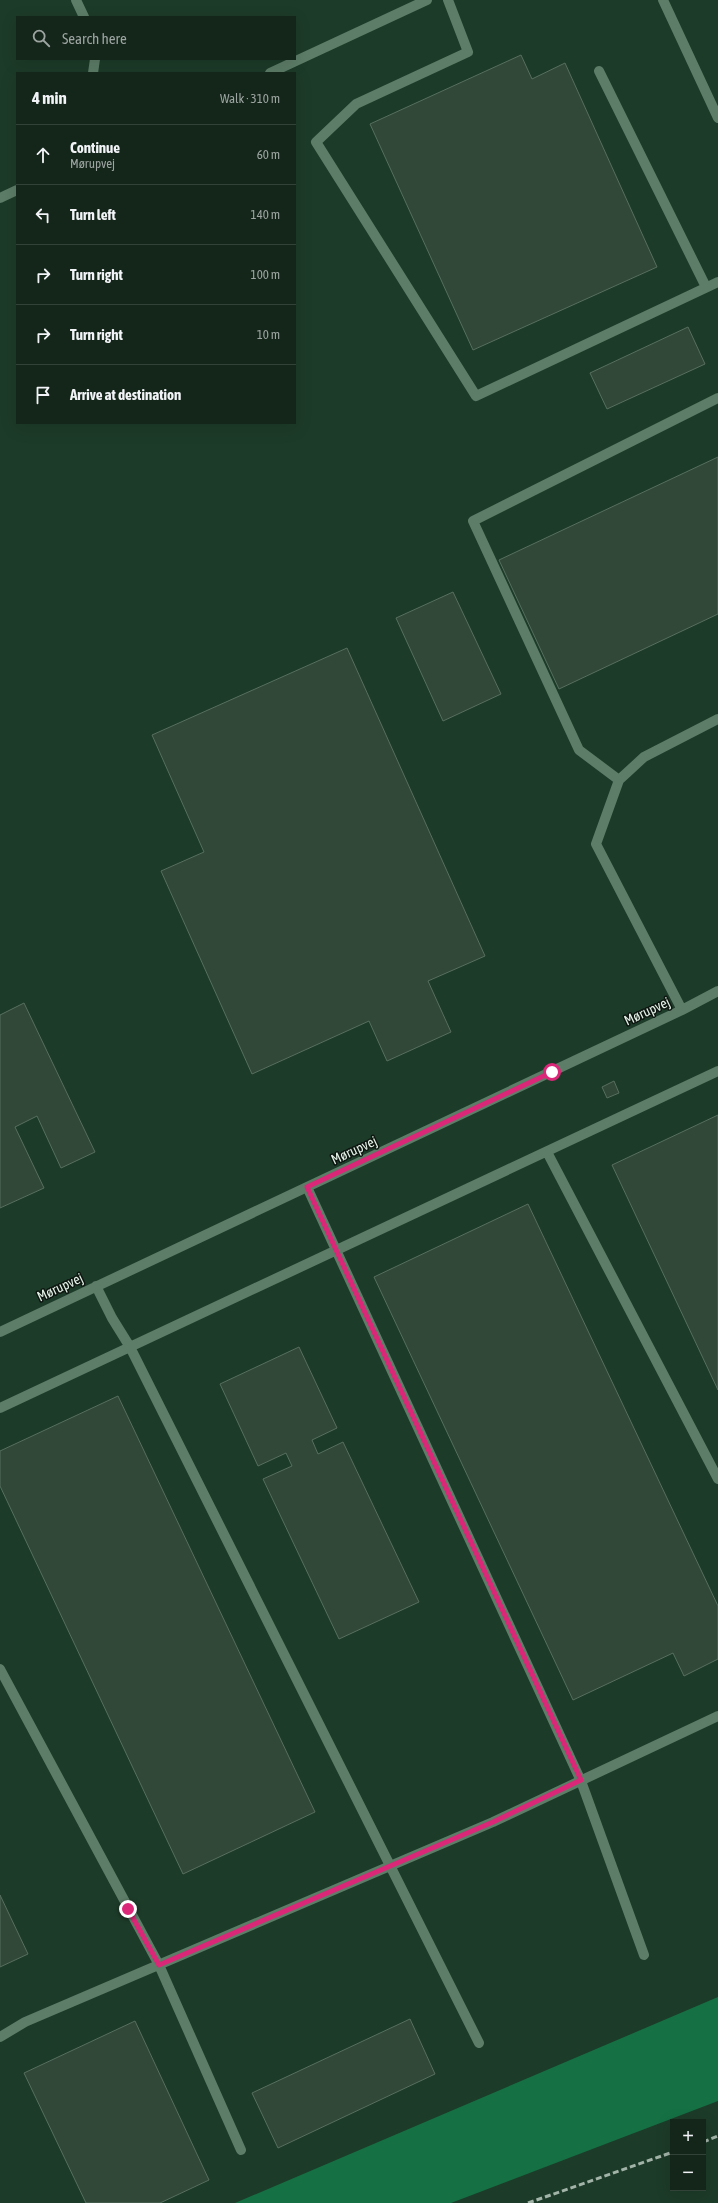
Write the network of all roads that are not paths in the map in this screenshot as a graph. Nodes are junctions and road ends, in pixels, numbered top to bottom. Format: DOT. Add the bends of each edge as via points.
graph roads {
  1 [pos="76,0"];
  2 [pos="427,0"];
  3 [pos="448,0"];
  4 [pos="663,0"];
  5 [pos="84,16"];
  6 [pos="95,60"];
  7 [pos="599,70"];
  8 [pos="93,72"];
  9 [pos="272,72"];
  10 [pos="718,118"];
  11 [pos="16,190"];
  12 [pos="0,198"];
  13 [pos="718,282"];
  14 [pos="706,288"];
  15 [pos="718,398"];
  16 [pos="718,719"];
  17 [pos="619,780"];
  18 [pos="718,991"];
  19 [pos="682,1010"];
  20 [pos="718,1071"];
  21 [pos="547,1152"];
  22 [pos="307,1187"];
  23 [pos="338,1251"];
  24 [pos="96,1286"];
  25 [pos="0,1332"];
  26 [pos="130,1347"];
  27 [pos="0,1408"];
  28 [pos="718,1478"];
  29 [pos="0,1669"];
  30 [pos="718,1716"];
  31 [pos="581,1780"];
  32 [pos="390,1867"];
  33 [pos="644,1955"];
  34 [pos="159,1965"];
  35 [pos="0,2037"];
  36 [pos="479,2043"];
  37 [pos="241,2150"];
  1 -- 5 [label="street"];
  2 -- 9 [label="street"];
  3 -- 14 [label="street" via="468,52 356,104 316,142 476,396"];
  4 -- 10 [label="street"];
  6 -- 8 [label="street"];
  7 -- 14 [label="street"];
  11 -- 12 [label="street"];
  13 -- 14 [label="street"];
  15 -- 17 [label="street" via="473,521 579,750"];
  16 -- 17 [label="street" via="644,757"];
  17 -- 19 [label="street" via="596,844"];
  18 -- 19 [label="street, Mørupvej"];
  19 -- 22 [label="street, Mørupvej"];
  20 -- 21 [label="street"];
  21 -- 23 [label="street"];
  21 -- 28 [label="street"];
  22 -- 23 [label="street"];
  22 -- 24 [label="street, Mørupvej"];
  23 -- 26 [label="street"];
  23 -- 31 [label="street"];
  24 -- 25 [label="street, Mørupvej"];
  24 -- 26 [label="street"];
  26 -- 27 [label="street"];
  26 -- 32 [label="street"];
  29 -- 34 [label="street"];
  30 -- 31 [label="street"];
  31 -- 32 [label="street"];
  31 -- 33 [label="street"];
  32 -- 34 [label="street"];
  32 -- 36 [label="street"];
  34 -- 35 [label="street" via="25,2022"];
  34 -- 37 [label="street"];
}
